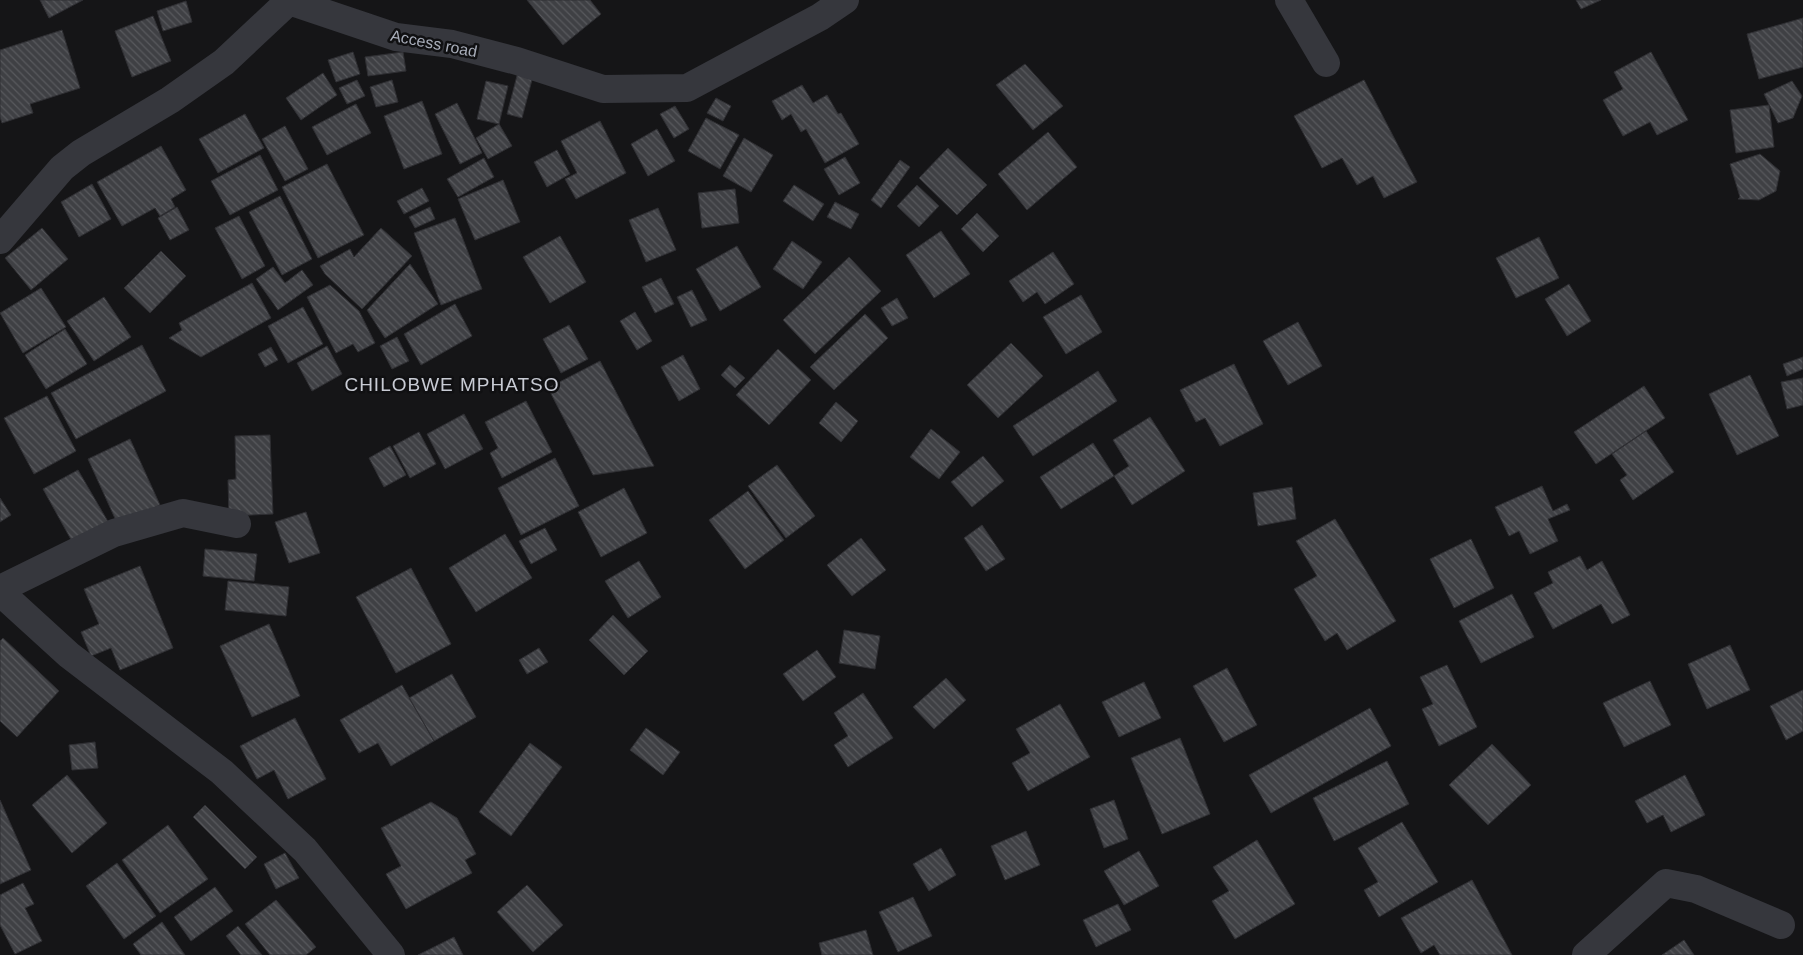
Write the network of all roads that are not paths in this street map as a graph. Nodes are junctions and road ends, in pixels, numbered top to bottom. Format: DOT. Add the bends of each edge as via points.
graph roads {
  1 [pos="289,0"];
  2 [pos="845,0"];
  3 [pos="1288,0"];
  4 [pos="1326,63"];
  5 [pos="0,240"];
  6 [pos="238,524"];
  7 [pos="0,590"];
  8 [pos="1781,926"];
  9 [pos="391,955"];
  10 [pos="1586,955"];
  1 -- 2 [label="street, Access road" via="396,37 452,44 603,88 687,88 820,17"];
  1 -- 5 [label="street, Access road" via="224,62 62,168"];
  3 -- 4 [label="street"];
  6 -- 7 [label="street" via="183,513 114,533"];
  7 -- 9 [label="street" via="69,655 229,779 305,850"];
  8 -- 10 [label="street" via="1696,890 1666,883"];
}
